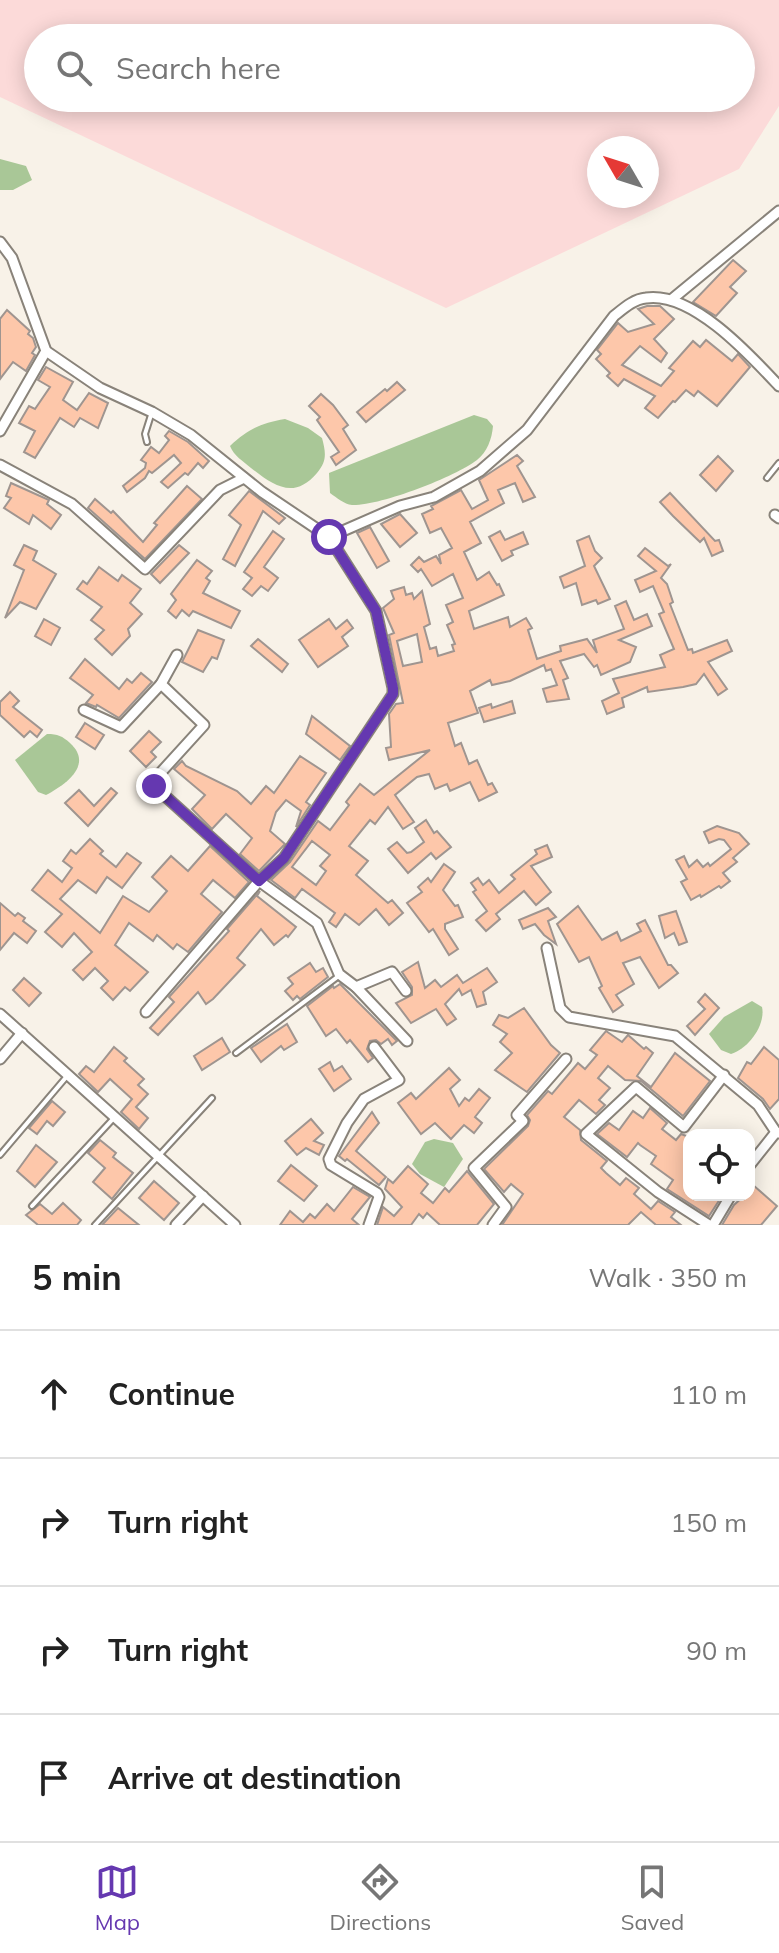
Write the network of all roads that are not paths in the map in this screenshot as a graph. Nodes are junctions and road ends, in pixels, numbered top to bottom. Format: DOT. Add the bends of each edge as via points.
graph roads {
  1 [pos="779,211"];
  2 [pos="0,242"];
  3 [pos="671,300"];
  4 [pos="46,351"];
  5 [pos="777,379"];
  6 [pos="152,412"];
  7 [pos="0,431"];
  8 [pos="147,442"];
  9 [pos="779,463"];
  10 [pos="0,465"];
  11 [pos="244,478"];
  12 [pos="767,478"];
  13 [pos="329,537"];
  14 [pos="177,655"];
  15 [pos="161,684"];
  16 [pos="84,710"];
  17 [pos="259,881"];
  18 [pos="547,948"];
  19 [pos="340,975"];
  20 [pos="356,987"];
  21 [pos="406,991"];
  22 [pos="146,1012"];
  23 [pos="0,1014"];
  24 [pos="22,1033"];
  25 [pos="407,1041"];
  26 [pos="374,1047"];
  27 [pos="236,1053"];
  28 [pos="0,1059"];
  29 [pos="566,1059"];
  30 [pos="70,1074"];
  31 [pos="724,1075"];
  32 [pos="212,1098"];
  33 [pos="114,1117"];
  34 [pos="778,1133"];
  35 [pos="0,1155"];
  36 [pos="159,1157"];
  37 [pos="755,1159"];
  38 [pos="203,1196"];
  39 [pos="727,1201"];
  40 [pos="32,1206"];
  41 [pos="95,1225"];
  42 [pos="176,1225"];
  43 [pos="235,1225"];
  44 [pos="369,1225"];
  45 [pos="493,1225"];
  46 [pos="711,1225"];
  1 -- 3 [label="street"];
  2 -- 4 [label="street" via="12,258"];
  3 -- 5 [label="street" via="695,310"];
  3 -- 13 [label="street" via="643,298 614,316 527,430 480,471 434,497"];
  4 -- 6 [label="street" via="100,388"];
  4 -- 7 [label="street"];
  6 -- 8 [label="lane"];
  6 -- 11 [label="street" via="191,435"];
  9 -- 12 [label="lane"];
  10 -- 11 [label="street" via="72,504 145,569 220,490"];
  11 -- 13 [label="street"];
  13 -- 17 [label="street" via="376,611 393,694 284,858"];
  14 -- 15 [label="street"];
  15 -- 16 [label="street" via="121,727"];
  15 -- 17 [label="street" via="204,725 154,786"];
  17 -- 19 [label="street" via="319,925"];
  17 -- 22 [label="street"];
  18 -- 31 [label="street" via="560,1008 569,1017 671,1034"];
  19 -- 20 [label="street"];
  19 -- 27 [label="lane"];
  20 -- 21 [label="street" via="392,972"];
  20 -- 25 [label="street"];
  23 -- 24 [label="street"];
  24 -- 28 [label="street"];
  24 -- 30 [label="street"];
  26 -- 44 [label="street" via="399,1080 364,1099 329,1159 377,1193"];
  29 -- 45 [label="street" via="517,1115 523,1121 474,1168 506,1207"];
  30 -- 33 [label="street"];
  30 -- 35 [label="lane"];
  31 -- 34 [label="street" via="758,1105"];
  31 -- 46 [label="street" via="684,1127 636,1087 586,1134 658,1192"];
  32 -- 36 [label="lane"];
  33 -- 36 [label="street"];
  33 -- 40 [label="lane"];
  34 -- 37 [label="street"];
  36 -- 38 [label="street"];
  36 -- 41 [label="lane"];
  38 -- 42 [label="street"];
  38 -- 43 [label="street"];
  39 -- 46 [label="street"];
}
